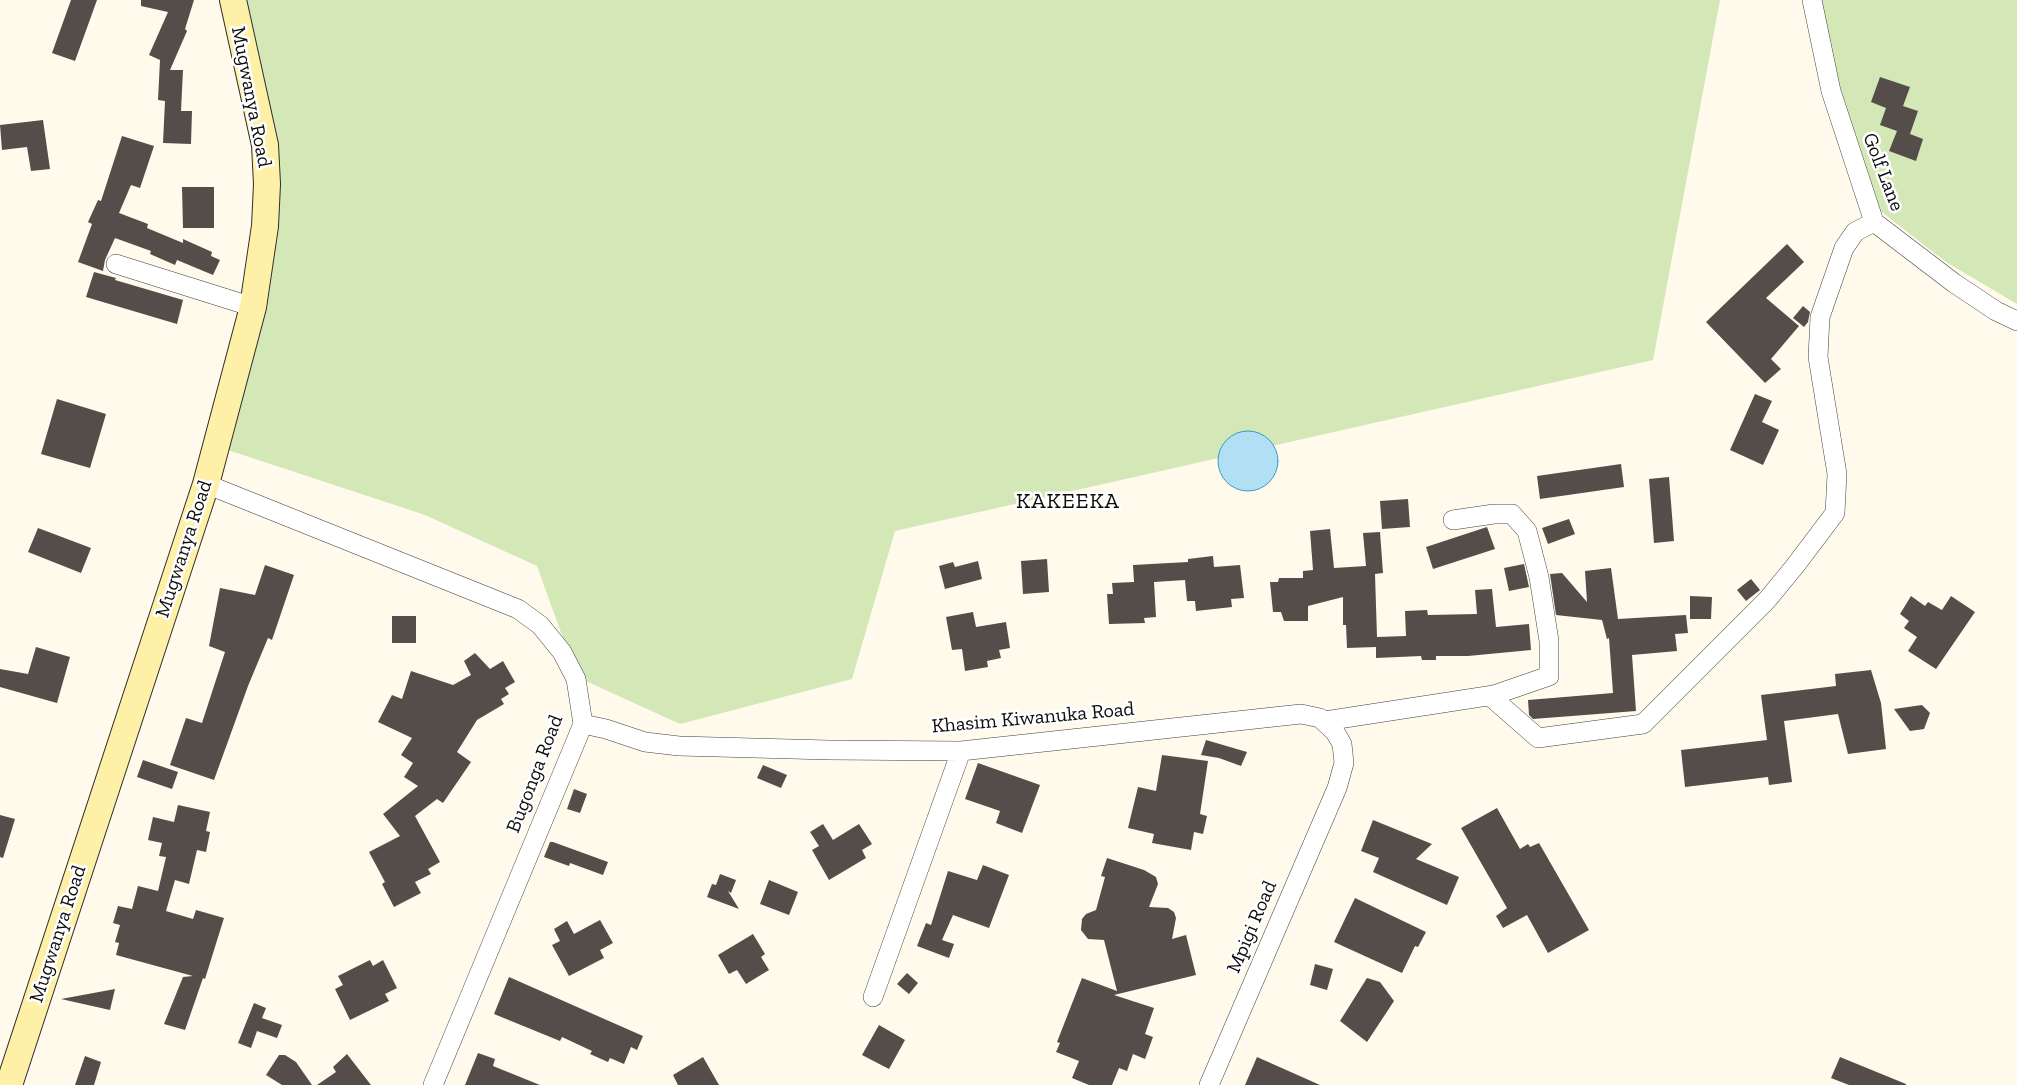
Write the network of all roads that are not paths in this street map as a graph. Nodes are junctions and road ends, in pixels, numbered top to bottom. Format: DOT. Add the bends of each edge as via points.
graph roads {
  1 [pos="233,0"];
  2 [pos="1812,0"];
  3 [pos="1874,222"];
  4 [pos="116,264"];
  5 [pos="253,307"];
  6 [pos="2017,321"];
  7 [pos="206,484"];
  8 [pos="1453,520"];
  9 [pos="1490,696"];
  10 [pos="1325,721"];
  11 [pos="583,724"];
  12 [pos="961,750"];
  13 [pos="873,997"];
  14 [pos="9,1085"];
  15 [pos="433,1085"];
  16 [pos="1209,1085"];
  1 -- 5 [label="street, Mugwanya Road" via="265,145 265,226"];
  2 -- 3 [label="street, Golf Lane" via="1831,91"];
  3 -- 6 [label="street, Golf Lane" via="1954,283"];
  3 -- 9 [label="street" via="1855,232 1844,248 1820,317 1818,357 1837,474 1835,512 1768,600 1643,724 1538,738"];
  4 -- 5 [label="street"];
  5 -- 7 [label="street, Mugwanya Road"];
  7 -- 11 [label="street, Bugonga Road" via="518,609 540,625 562,652 576,679"];
  7 -- 14 [label="street, Mugwanya Road"];
  8 -- 9 [label="street" via="1512,514 1527,531 1538,577 1549,641 1549,676"];
  9 -- 10 [label="street"];
  10 -- 12 [label="street, Khasim Kiwanuka Road" via="1301,714"];
  10 -- 16 [label="street, Mpigi Road" via="1342,744 1344,763 1337,788"];
  11 -- 12 [label="street, Khasim Kiwanuka Road" via="606,728 645,742 679,746"];
  11 -- 15 [label="street, Bugonga Road"];
  12 -- 13 [label="street"];
}
